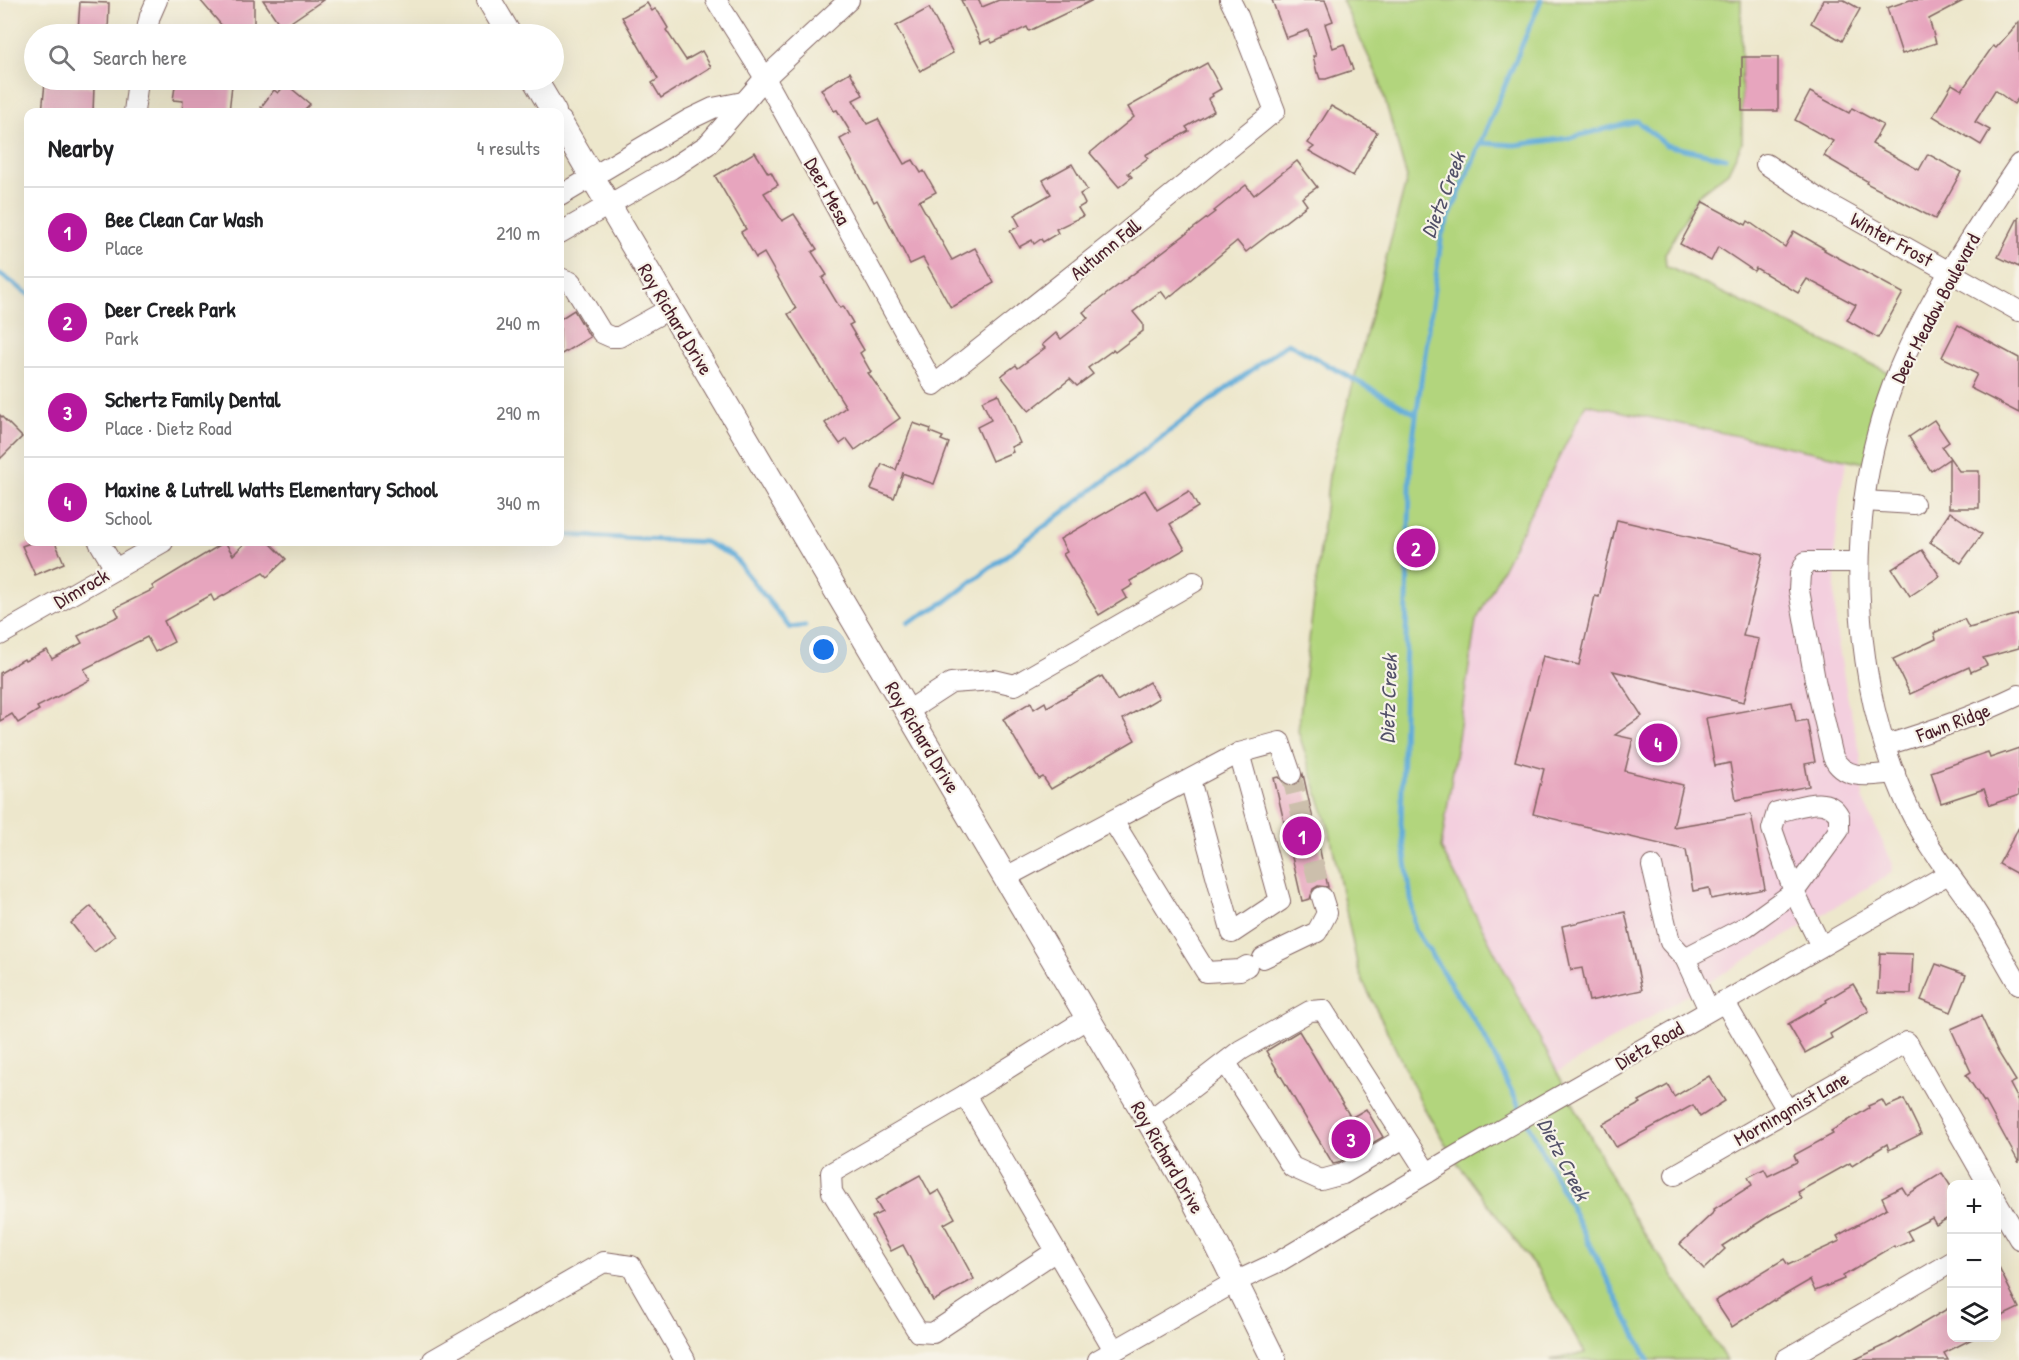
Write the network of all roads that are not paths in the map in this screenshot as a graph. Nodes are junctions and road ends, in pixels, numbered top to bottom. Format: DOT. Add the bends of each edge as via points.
graph roads {
  1 [pos="157,0"];
  2 [pos="489,0"];
  3 [pos="716,0"];
  4 [pos="849,0"];
  5 [pos="1230,0"];
  6 [pos="148,24"];
  7 [pos="503,24"];
  8 [pos="765,78"];
  9 [pos="137,90"];
  10 [pos="541,90"];
  11 [pos="743,102"];
  12 [pos="134,108"];
  13 [pos="552,108"];
  14 [pos="564,129"];
  15 [pos="1766,164"];
  16 [pos="2019,164"];
  17 [pos="591,177"];
  18 [pos="564,194"];
  19 [pos="608,206"];
  20 [pos="564,231"];
  21 [pos="1950,272"];
  22 [pos="564,279"];
  23 [pos="669,309"];
  24 [pos="2019,311"];
  25 [pos="934,385"];
  26 [pos="1864,501"];
  27 [pos="1914,504"];
  28 [pos="101,546"];
  29 [pos="156,546"];
  30 [pos="1859,561"];
  31 [pos="115,569"];
  32 [pos="1194,582"];
  33 [pos="0,635"];
  34 [pos="2019,695"];
  35 [pos="908,711"];
  36 [pos="1886,745"];
  37 [pos="1239,753"];
  38 [pos="1895,773"];
  39 [pos="1291,774"];
  40 [pos="1190,780"];
  41 [pos="1113,821"];
  42 [pos="1652,866"];
  43 [pos="1948,874"];
  44 [pos="1006,878"];
  45 [pos="1794,892"];
  46 [pos="1322,897"];
  47 [pos="1821,946"];
  48 [pos="1685,958"];
  49 [pos="2019,986"];
  50 [pos="1716,1006"];
  51 [pos="1088,1018"];
  52 [pos="1226,1063"];
  53 [pos="965,1095"];
  54 [pos="1787,1110"];
  55 [pos="1149,1121"];
  56 [pos="1404,1138"];
  57 [pos="1427,1173"];
  58 [pos="1675,1175"];
  59 [pos="1985,1180"];
  60 [pos="2001,1213"];
  61 [pos="2009,1234"];
  62 [pos="1056,1251"];
  63 [pos="1947,1265"];
  64 [pos="1235,1282"];
  65 [pos="1106,1355"];
  66 [pos="1786,1359"];
  67 [pos="433,1360"];
  68 [pos="685,1360"];
  69 [pos="1274,1360"];
  1 -- 6 [label="street"];
  2 -- 7 [label="main road"];
  3 -- 8 [label="street, Deer Mesa"];
  4 -- 8 [label="street"];
  5 -- 25 [label="street, Autumn Fall" via="1275,111"];
  8 -- 11 [label="street"];
  8 -- 25 [label="street, Deer Mesa"];
  9 -- 12 [label="street"];
  10 -- 13 [label="main road"];
  11 -- 17 [label="street" via="713,108 688,120"];
  11 -- 19 [label="street" via="706,145"];
  14 -- 17 [label="main road, Roy Richard Drive"];
  15 -- 21 [label="street, Winter Frost" via="1814,196"];
  16 -- 21 [label="street, Deer Meadow Boulevard"];
  17 -- 18 [label="street"];
  17 -- 19 [label="main road, Roy Richard Drive"];
  19 -- 20 [label="street"];
  19 -- 23 [label="main road, Roy Richard Drive"];
  21 -- 24 [label="street, Winter Frost"];
  21 -- 26 [label="street, Deer Meadow Boulevard" via="1894,383 1873,449"];
  22 -- 23 [label="street" via="571,282 602,333 611,337 620,337"];
  23 -- 35 [label="main road, Roy Richard Drive"];
  26 -- 27 [label="street"];
  26 -- 30 [label="street, Deer Meadow Boulevard"];
  28 -- 31 [label="street"];
  29 -- 31 [label="street, Dimrock"];
  30 -- 36 [label="street, Deer Meadow Boulevard" via="1870,689"];
  30 -- 38 [label="street" via="1806,562 1799,590 1833,757 1849,773"];
  31 -- 33 [label="street, Dimrock"];
  32 -- 35 [label="street" via="1016,685 994,680 951,683"];
  34 -- 36 [label="street, Fawn Ridge" via="1935,731"];
  35 -- 44 [label="main road, Roy Richard Drive"];
  36 -- 38 [label="street, Deer Meadow Boulevard"];
  37 -- 39 [label="street" via="1280,742"];
  37 -- 40 [label="street"];
  37 -- 40 [label="street" via="1280,900 1232,933"];
  38 -- 43 [label="street, Deer Meadow Boulevard" via="1924,837"];
  40 -- 41 [label="street"];
  41 -- 44 [label="street"];
  41 -- 46 [label="street" via="1206,972 1240,970 1317,932 1327,913"];
  42 -- 48 [label="street" via="1670,942"];
  43 -- 47 [label="street, Dietz Road"];
  43 -- 49 [label="street" via="1986,927"];
  44 -- 51 [label="main road, Roy Richard Drive"];
  45 -- 45 [label="street" via="1839,830 1839,816 1831,805 1823,802 1777,812 1774,819 1775,839"];
  45 -- 47 [label="street"];
  45 -- 48 [label="street" via="1747,926"];
  47 -- 50 [label="street, Dietz Road"];
  48 -- 50 [label="street"];
  50 -- 54 [label="street"];
  50 -- 57 [label="street, Dietz Road"];
  51 -- 53 [label="street"];
  51 -- 55 [label="main road, Roy Richard Drive"];
  52 -- 55 [label="street"];
  52 -- 56 [label="street" via="1292,1167 1302,1172 1322,1180 1343,1174"];
  52 -- 56 [label="street" via="1241,1050 1310,1011 1323,1010"];
  53 -- 62 [label="street"];
  53 -- 62 [label="street" via="831,1173 832,1192 918,1332 933,1333"];
  54 -- 58 [label="street, Morningmist Lane"];
  54 -- 59 [label="street, Morningmist Lane" via="1907,1042"];
  55 -- 64 [label="main road, Roy Richard Drive"];
  56 -- 57 [label="street"];
  57 -- 64 [label="street, Dietz Road" via="1280,1261"];
  60 -- 61 [label="street"];
  62 -- 65 [label="street"];
  63 -- 66 [label="street"];
  64 -- 65 [label="street, Dietz Road"];
  64 -- 69 [label="main road, Roy Richard Drive"];
  67 -- 68 [label="street" via="604,1262 631,1266"];
}
